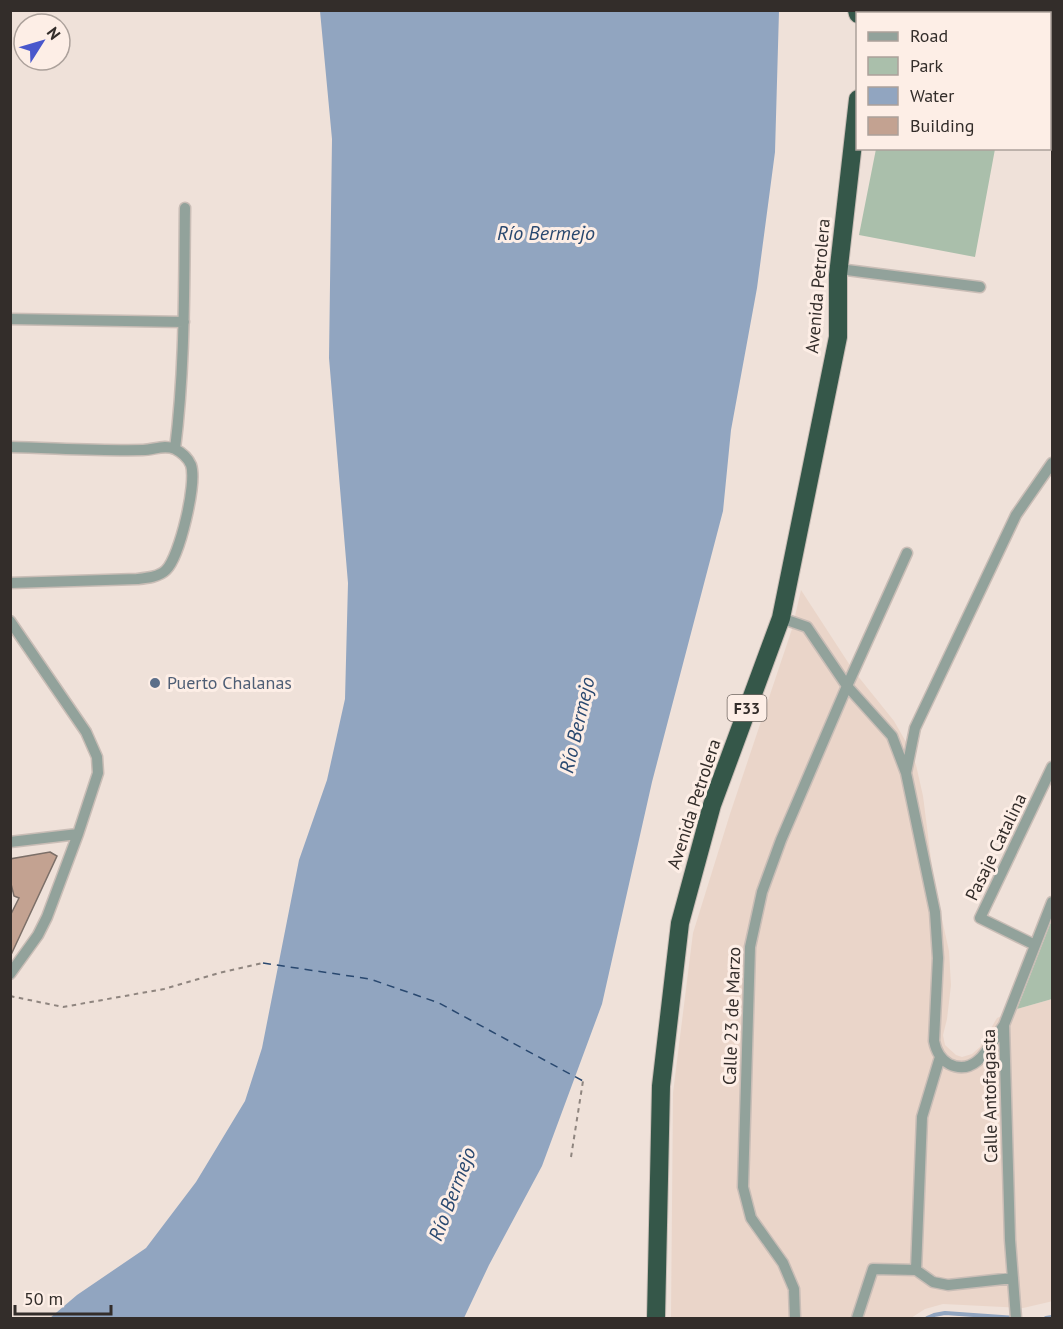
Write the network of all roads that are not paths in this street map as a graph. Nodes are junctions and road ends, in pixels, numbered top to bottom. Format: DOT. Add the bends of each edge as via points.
graph roads {
  1 [pos="856,117"];
  2 [pos="185,208"];
  3 [pos="839,269"];
  4 [pos="980,287"];
  5 [pos="10,319"];
  6 [pos="184,322"];
  7 [pos="10,447"];
  8 [pos="175,449"];
  9 [pos="1053,463"];
  10 [pos="907,553"];
  11 [pos="10,583"];
  12 [pos="780,618"];
  13 [pos="10,621"];
  14 [pos="847,686"];
  15 [pos="1053,767"];
  16 [pos="906,773"];
  17 [pos="78,834"];
  18 [pos="10,842"];
  19 [pos="1053,902"];
  20 [pos="1035,945"];
  21 [pos="10,974"];
  22 [pos="1004,1025"];
  23 [pos="940,1057"];
  24 [pos="916,1270"];
  25 [pos="1013,1278"];
  26 [pos="656,1318"];
  27 [pos="795,1318"];
  28 [pos="857,1318"];
  29 [pos="1016,1318"];
  1 -- 3 [label="highway, Avenida Petrolera / F33"];
  2 -- 6 [label="street"];
  3 -- 4 [label="street"];
  3 -- 12 [label="highway, Avenida Petrolera / F33" via="838,337"];
  5 -- 6 [label="street"];
  6 -- 8 [label="street"];
  7 -- 8 [label="street"];
  8 -- 11 [label="street" via="191,465 192,477 181,539 165,571 137,579"];
  9 -- 16 [label="street" via="1016,515 915,728"];
  10 -- 14 [label="street, Calle 23 de Marzo"];
  12 -- 14 [label="street" via="807,627"];
  12 -- 26 [label="highway, Avenida Petrolera / F33" via="712,805 680,923 661,1086"];
  13 -- 17 [label="street" via="67,702 93,747 98,773"];
  14 -- 16 [label="street" via="892,736"];
  14 -- 27 [label="street, Calle 23 de Marzo" via="781,840 762,892 750,947 743,1187 751,1218 783,1263 794,1289"];
  15 -- 20 [label="street, Pasaje Catalina" via="980,918"];
  16 -- 23 [label="street" via="935,912 938,958 934,1041"];
  17 -- 18 [label="street"];
  17 -- 21 [label="street" via="38,935"];
  19 -- 20 [label="street, Calle Antofagasta"];
  20 -- 22 [label="street, Calle Antofagasta"];
  22 -- 23 [label="street" via="976,1063 958,1067"];
  22 -- 25 [label="street, Calle Antofagasta"];
  23 -- 24 [label="street" via="922,1117"];
  24 -- 25 [label="street" via="933,1282 948,1285"];
  24 -- 28 [label="street" via="873,1269"];
  25 -- 29 [label="street, Calle Antofagasta"];
}
